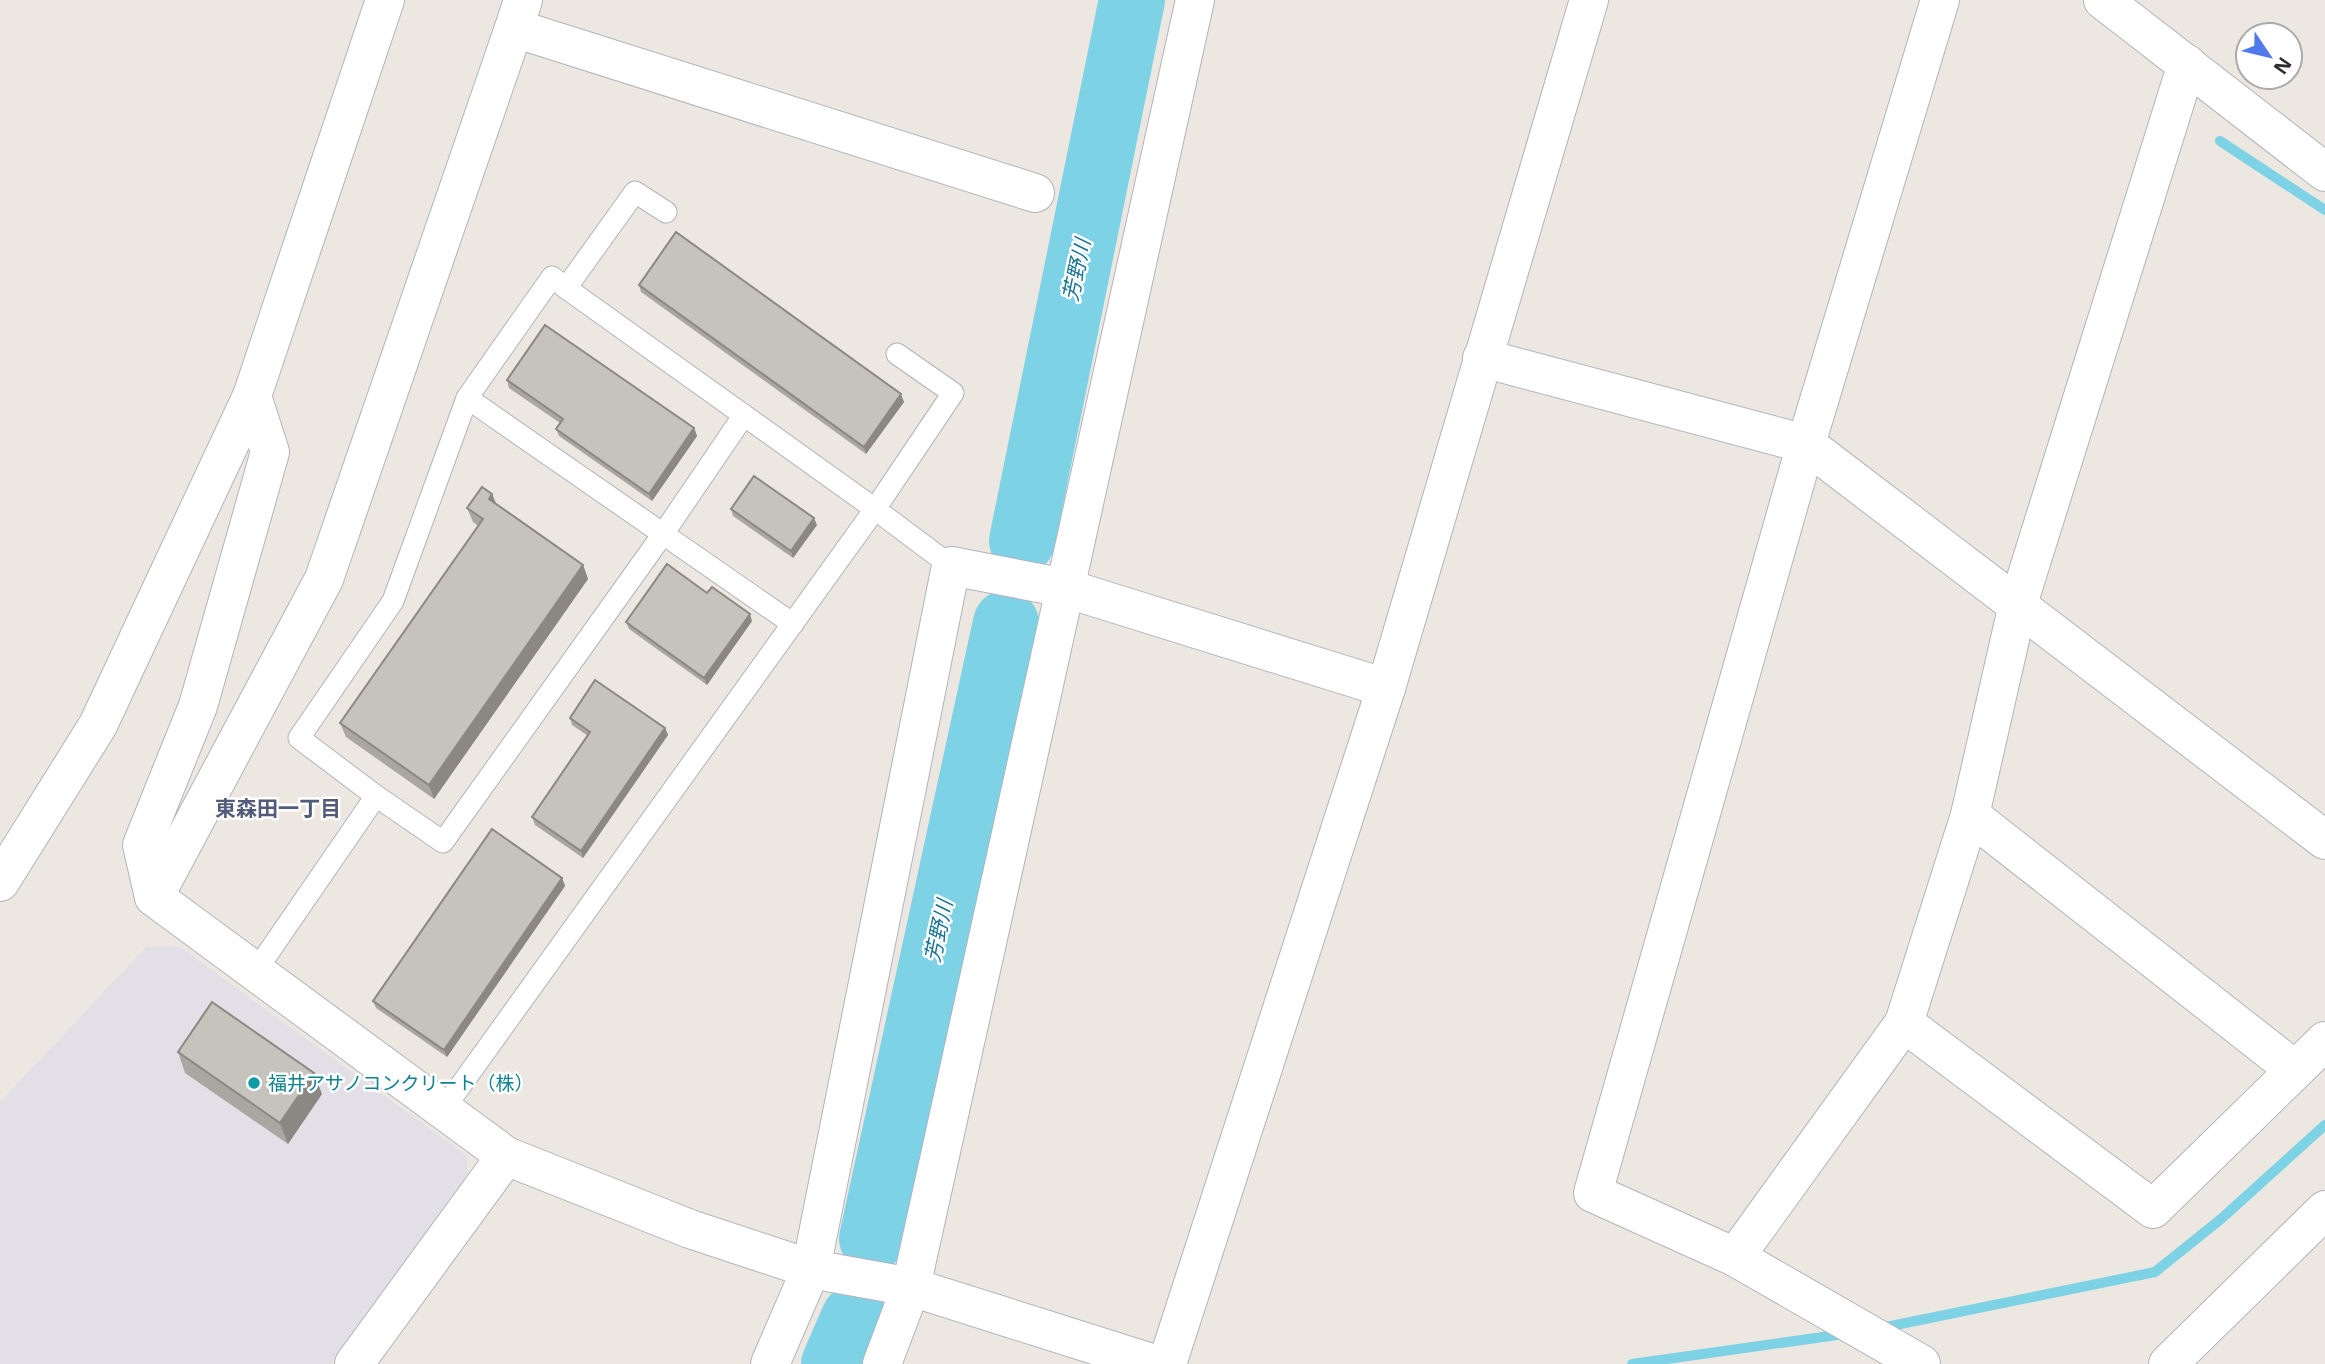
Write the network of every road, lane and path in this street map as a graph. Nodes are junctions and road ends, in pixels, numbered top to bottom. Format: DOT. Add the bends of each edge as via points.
graph roads {
  1 [pos="385,0"];
  2 [pos="1195,0"];
  3 [pos="1589,0"];
  4 [pos="1940,0"];
  5 [pos="2104,0"];
  6 [pos="518,14"];
  7 [pos="2187,64"];
  8 [pos="2325,172"];
  9 [pos="1035,193"];
  10 [pos="666,212"];
  11 [pos="566,288"];
  12 [pos="897,354"];
  13 [pos="1482,358"];
  14 [pos="252,396"];
  15 [pos="467,398"];
  16 [pos="744,415"];
  17 [pos="1806,444"];
  18 [pos="876,509"];
  19 [pos="663,534"];
  20 [pos="951,566"];
  21 [pos="1065,588"];
  22 [pos="2018,604"];
  23 [pos="793,624"];
  24 [pos="1386,688"];
  25 [pos="376,796"];
  26 [pos="1970,815"];
  27 [pos="2325,840"];
  28 [pos="0,881"];
  29 [pos="155,897"];
  30 [pos="255,972"];
  31 [pos="1904,1023"];
  32 [pos="2325,1041"];
  33 [pos="2295,1070"];
  34 [pos="443,1110"];
  35 [pos="506,1156"];
  36 [pos="2325,1210"];
  37 [pos="1735,1257"];
  38 [pos="811,1269"];
  39 [pos="911,1287"];
  40 [pos="354,1364"];
  41 [pos="770,1364"];
  42 [pos="882,1364"];
  43 [pos="1155,1364"];
  44 [pos="1167,1364"];
  45 [pos="1921,1364"];
  46 [pos="2168,1364"];
  1 -- 14 [label="street"];
  2 -- 21 [label="street"];
  3 -- 13 [label="street"];
  4 -- 17 [label="street"];
  5 -- 7 [label="street"];
  6 -- 9 [label="street"];
  6 -- 29 [label="street" via="324,579"];
  7 -- 8 [label="street"];
  7 -- 22 [label="street"];
  10 -- 11 [label="lane" via="635,192"];
  11 -- 15 [label="lane" via="552,277"];
  11 -- 16 [label="lane"];
  12 -- 18 [label="lane" via="953,393"];
  13 -- 17 [label="street"];
  13 -- 24 [label="street"];
  14 -- 28 [label="street" via="98,725"];
  14 -- 29 [label="street" via="270,452 198,706 142,845"];
  15 -- 19 [label="lane"];
  15 -- 25 [label="lane" via="393,601 299,738"];
  16 -- 18 [label="lane"];
  16 -- 19 [label="lane"];
  17 -- 22 [label="street"];
  17 -- 37 [label="street" via="1593,1193"];
  18 -- 20 [label="lane"];
  18 -- 23 [label="lane"];
  19 -- 23 [label="lane"];
  19 -- 25 [label="lane" via="443,842"];
  20 -- 21 [label="street"];
  20 -- 38 [label="street"];
  21 -- 24 [label="street"];
  21 -- 39 [label="street"];
  22 -- 26 [label="street"];
  22 -- 27 [label="street"];
  23 -- 34 [label="lane"];
  24 -- 44 [label="street"];
  25 -- 30 [label="lane"];
  26 -- 31 [label="street"];
  26 -- 33 [label="street"];
  29 -- 30 [label="street"];
  30 -- 34 [label="street"];
  31 -- 33 [label="street" via="2153,1209"];
  31 -- 37 [label="street"];
  32 -- 33 [label="street"];
  34 -- 35 [label="street"];
  35 -- 38 [label="street" via="690,1229"];
  35 -- 40 [label="street"];
  36 -- 46 [label="street"];
  37 -- 45 [label="street"];
  38 -- 39 [label="street"];
  38 -- 41 [label="street"];
  39 -- 42 [label="street"];
  39 -- 43 [label="street"];
}
